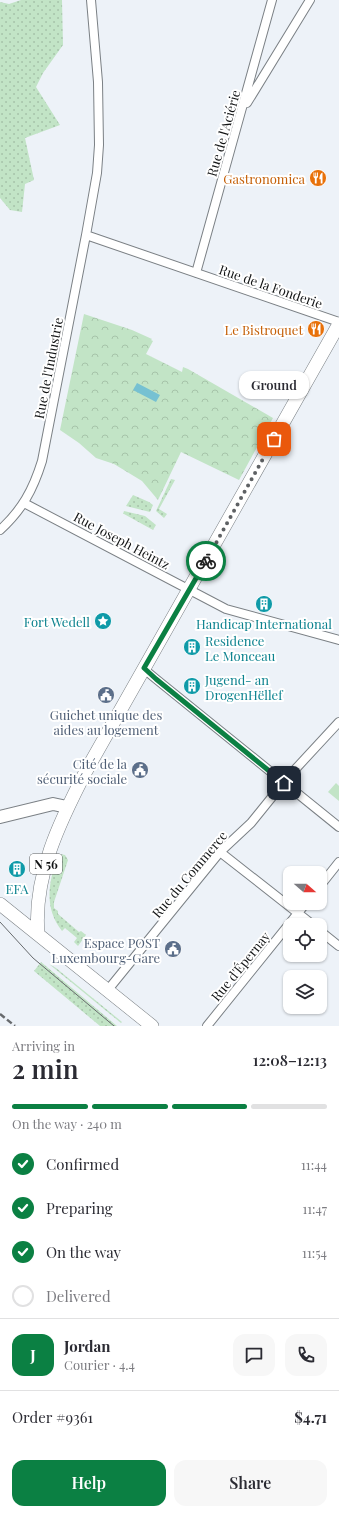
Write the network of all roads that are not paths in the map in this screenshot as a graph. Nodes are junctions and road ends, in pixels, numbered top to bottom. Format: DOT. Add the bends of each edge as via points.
graph roads {
  1 [pos="91,0"];
  2 [pos="272,0"];
  3 [pos="310,0"];
  4 [pos="242,110"];
  5 [pos="86,236"];
  6 [pos="196,273"];
  7 [pos="339,323"];
  8 [pos="24,503"];
  9 [pos="0,530"];
  10 [pos="190,590"];
  11 [pos="339,640"];
  12 [pos="144,668"];
  13 [pos="339,722"];
  14 [pos="284,783"];
  15 [pos="67,807"];
  16 [pos="0,817"];
  17 [pos="339,827"];
  18 [pos="220,852"];
  19 [pos="339,862"];
  20 [pos="327,877"];
  21 [pos="4,907"];
  22 [pos="300,910"];
  23 [pos="298,913"];
  24 [pos="304,918"];
  25 [pos="38,934"];
  26 [pos="327,937"];
  27 [pos="339,946"];
  28 [pos="107,992"];
  29 [pos="152,1026"];
  30 [pos="207,1026"];
  1 -- 5 [label="street, Rue de l'Industrie" via="98,82 99,144 97,173"];
  2 -- 4 [label="street, Rue de l'Aciérie"];
  3 -- 4 [label="street"];
  4 -- 6 [label="street, Rue de l'Aciérie"];
  5 -- 6 [label="street"];
  5 -- 8 [label="street, Rue de l'Industrie" via="42,461"];
  6 -- 7 [label="street, Rue de la Fonderie"];
  7 -- 10 [label="main road, N 56"];
  8 -- 9 [label="street, Rue de l'Industrie"];
  8 -- 10 [label="street, Rue Joseph Heintz"];
  10 -- 11 [label="street, Rue Joseph Heintz" via="226,609"];
  10 -- 12 [label="main road, N 56"];
  12 -- 14 [label="street"];
  12 -- 15 [label="main road, N 56"];
  13 -- 14 [label="street, Rue du Commerce"];
  14 -- 17 [label="street"];
  14 -- 18 [label="street, Rue du Commerce" via="251,823"];
  15 -- 16 [label="street" via="53,804"];
  15 -- 25 [label="main road, N 56" via="43,872 38,904"];
  18 -- 23 [label="street"];
  18 -- 28 [label="street, Rue du Commerce"];
  19 -- 20 [label="street"];
  21 -- 25 [label="main road"];
  22 -- 23 [label="street, Rue d'Épernay"];
  23 -- 24 [label="street"];
  23 -- 30 [label="street, Rue d'Épernay"];
  25 -- 28 [label="main road"];
  26 -- 27 [label="street"];
  28 -- 29 [label="main road"];
}
